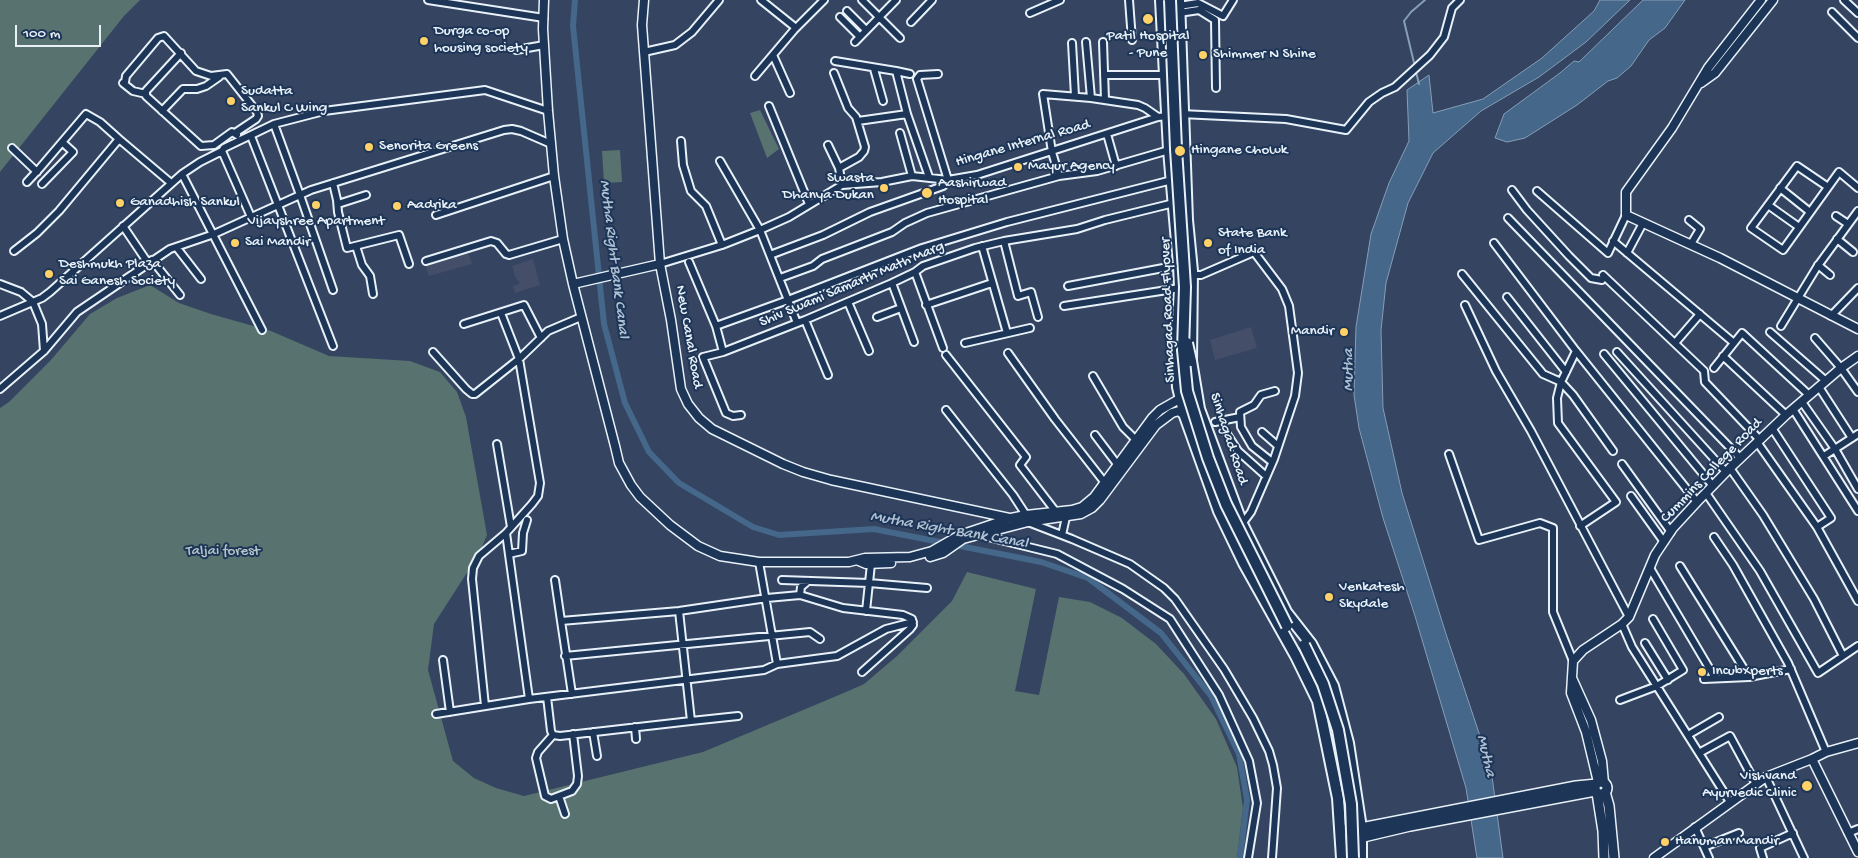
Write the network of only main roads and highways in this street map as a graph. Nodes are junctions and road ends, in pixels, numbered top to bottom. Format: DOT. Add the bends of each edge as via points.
graph roads {
  1 [pos="1161,0"];
  2 [pos="1176,4"];
  3 [pos="1192,361"];
  4 [pos="1286,612"];
  5 [pos="1296,656"];
  6 [pos="1600,788"];
  7 [pos="1342,830"];
  8 [pos="1361,833"];
  9 [pos="1342,841"];
  10 [pos="1604,853"];
  11 [pos="1342,858"];
  12 [pos="1354,858"];
  13 [pos="1361,858"];
  14 [pos="1614,858"];
  1 -- 5 [label="main road, Sinhagad Road" via="1165,75 1162,117 1169,150 1179,265 1176,356 1181,398 1219,511"];
  2 -- 3 [label="main road, Sinhagad Road" via="1192,275"];
  2 -- 3 [label="main road, Sinhagad Road Flyover, bridge" via="1188,274 1187,337"];
  2 -- 5 [label="main road, Sinhagad Road Flyover, bridge" via="1176,150 1185,287 1183,350 1187,391 1213,473 1287,626"];
  3 -- 4 [label="main road, Sinhagad Road" via="1199,409 1242,524"];
  4 -- 8 [label="main road, Sinhagad Road" via="1311,644 1333,686 1348,744"];
  4 -- 12 [label="main road, bridge" via="1323,684 1338,730 1351,804"];
  5 -- 7 [label="main road, Sinhagad Road" via="1318,701"];
  6 -- 8 [label="main road" via="1577,789"];
  6 -- 10 [label="main road"];
  6 -- 14 [label="main road" via="1609,806"];
  7 -- 8 [label="main road"];
  7 -- 9 [label="main road, Sinhagad Road"];
  8 -- 9 [label="main road"];
  8 -- 13 [label="main road, Sinhagad Road"];
  9 -- 11 [label="main road, Sinhagad Road"];
}
